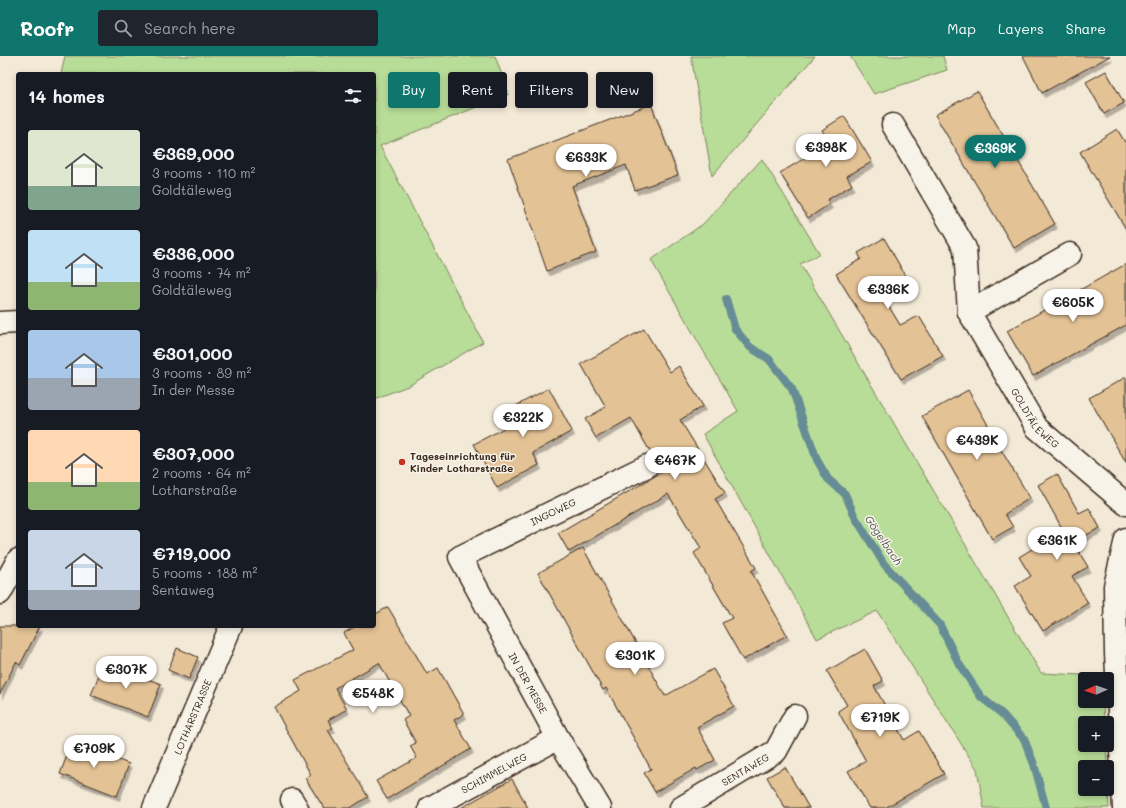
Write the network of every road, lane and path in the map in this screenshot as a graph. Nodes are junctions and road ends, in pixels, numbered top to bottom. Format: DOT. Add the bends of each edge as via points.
graph roads {
  1 [pos="893,125"];
  2 [pos="1070,254"];
  3 [pos="969,312"];
  4 [pos="16,322"];
  5 [pos="0,323"];
  6 [pos="647,466"];
  7 [pos="1126,504"];
  8 [pos="1126,539"];
  9 [pos="460,557"];
  10 [pos="16,564"];
  11 [pos="0,593"];
  12 [pos="230,628"];
  13 [pos="795,716"];
  14 [pos="558,738"];
  15 [pos="154,808"];
  16 [pos="430,808"];
  17 [pos="600,808"];
  18 [pos="681,808"];
  19 [pos="1124,808"];
  1 -- 3 [label="street, GOLDTÄLEWEG" via="965,248"];
  2 -- 3 [label="street"];
  3 -- 7 [label="street, GOLDTÄLEWEG" via="1037,428"];
  4 -- 5 [label="street"];
  6 -- 9 [label="street, INGOWEG"];
  8 -- 19 [label="street" via="1115,586"];
  9 -- 14 [label="street, IN DER MESSE"];
  10 -- 11 [label="street"];
  12 -- 15 [label="street, LOTHARSTRASSE"];
  13 -- 18 [label="street, SENTAWEG" via="776,751"];
  14 -- 16 [label="street, SCHIMMELWEG"];
  14 -- 17 [label="street, IN DER MESSE"];
}
